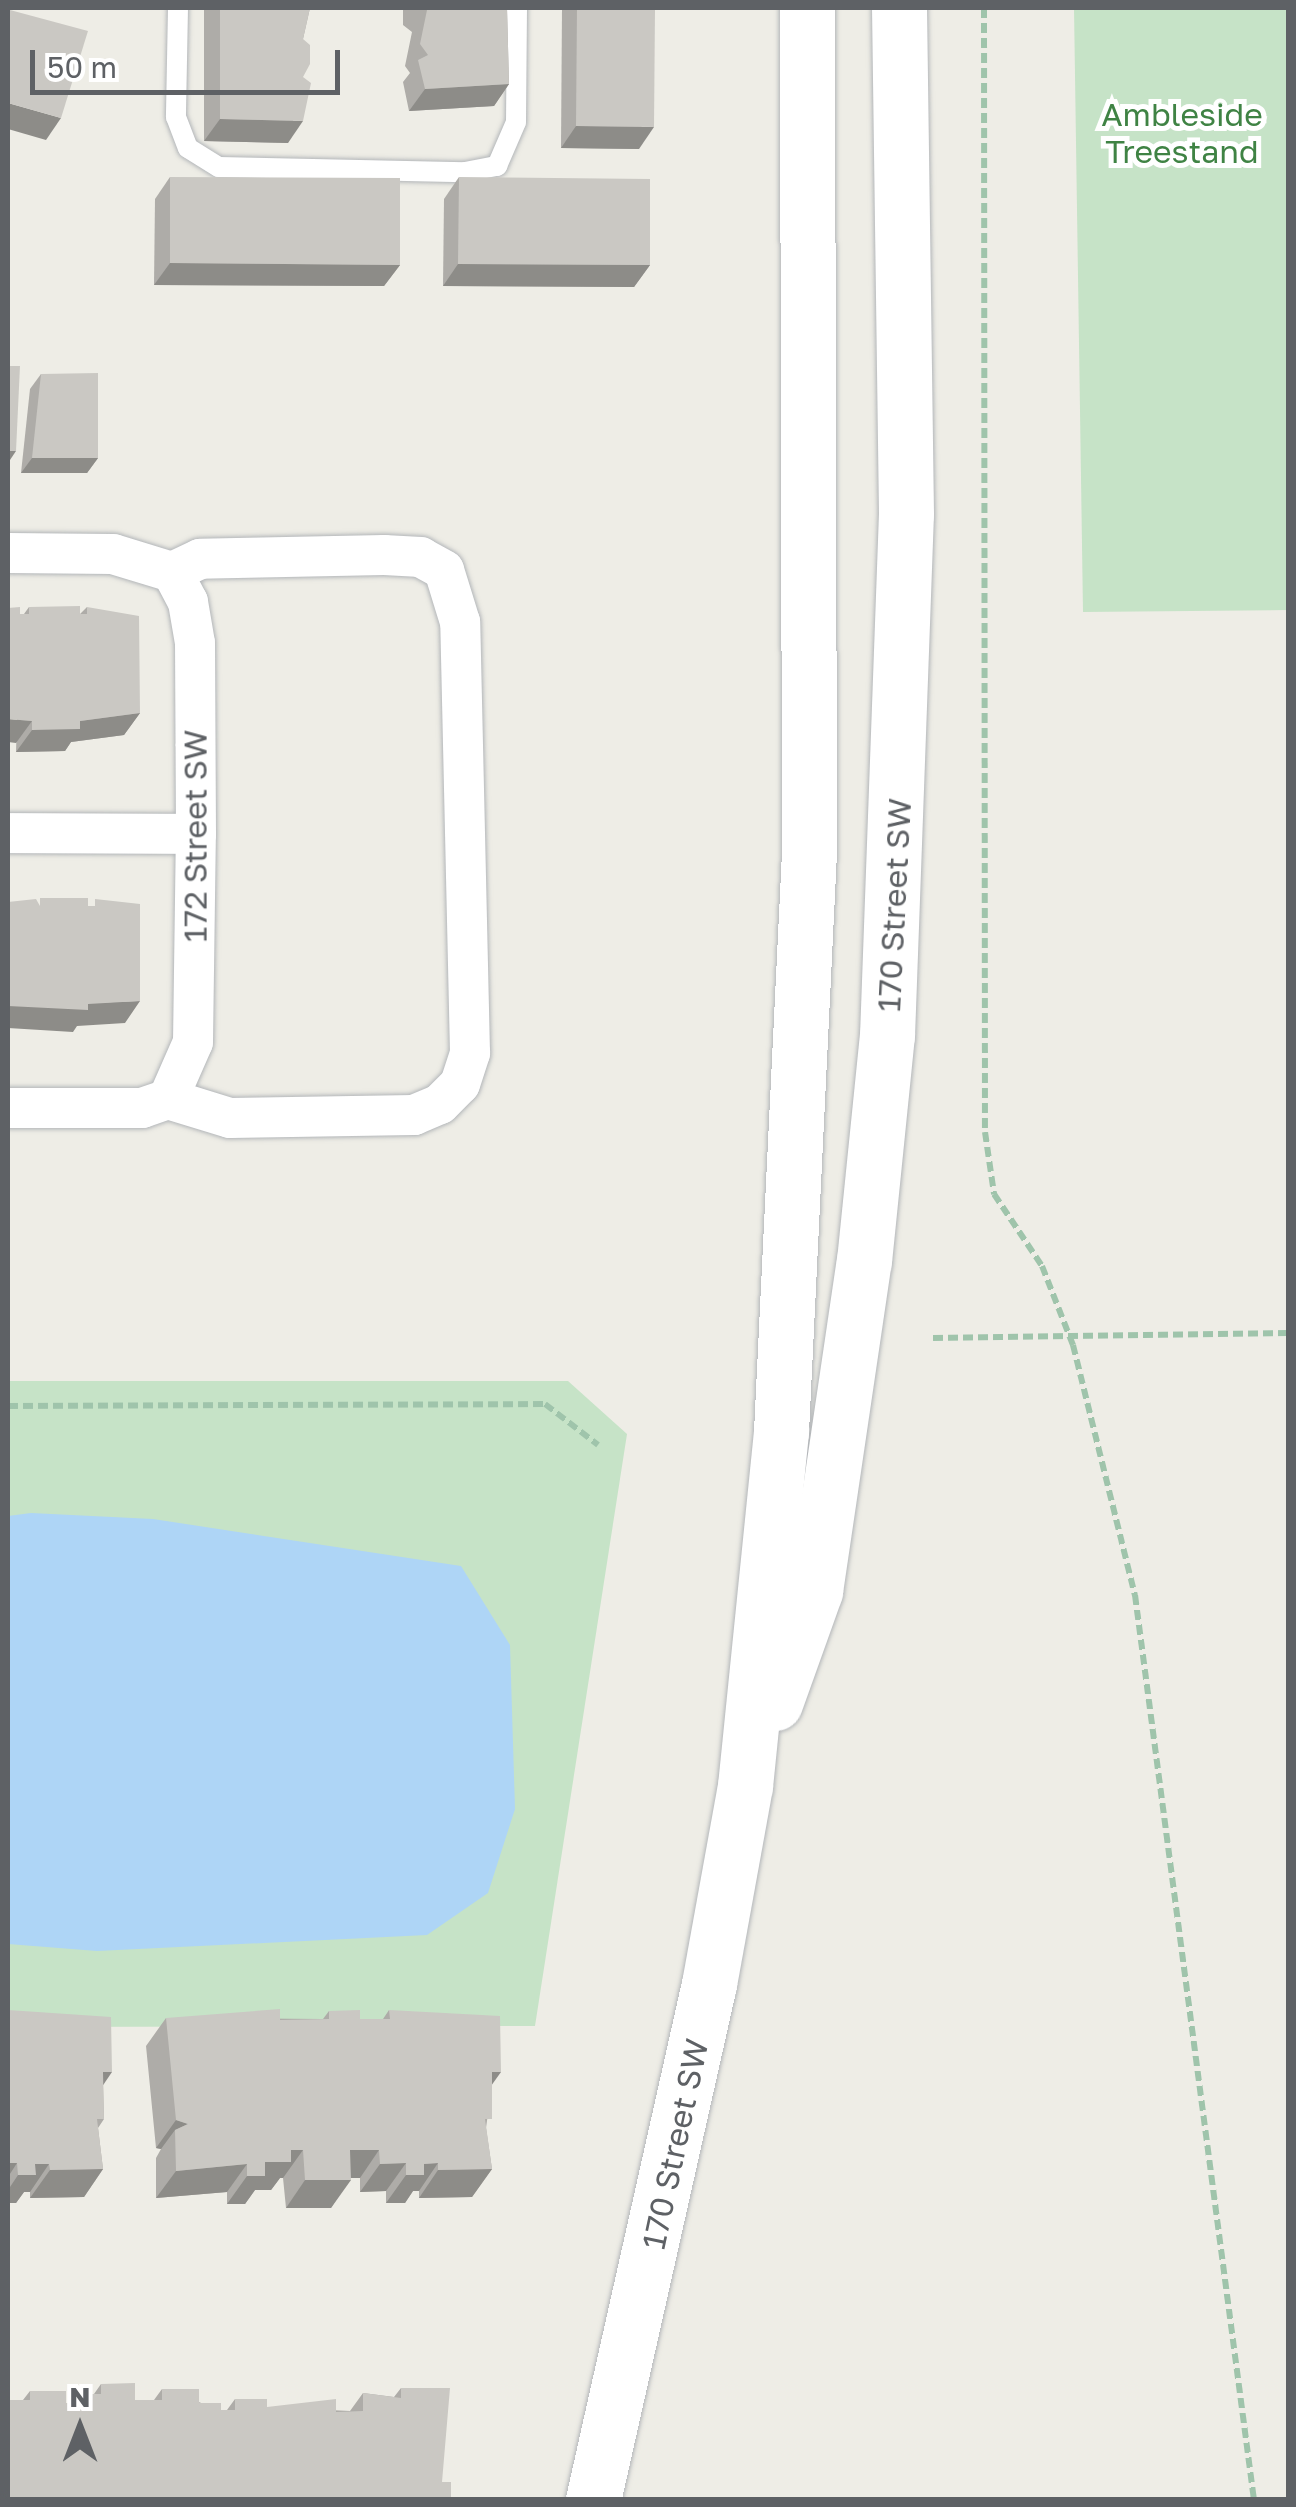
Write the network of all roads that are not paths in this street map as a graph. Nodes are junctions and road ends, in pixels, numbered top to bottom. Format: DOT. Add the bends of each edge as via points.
graph roads {
  1 [pos="178,8"];
  2 [pos="517,8"];
  3 [pos="807,8"];
  4 [pos="899,8"];
  5 [pos="8,553"];
  6 [pos="172,572"];
  7 [pos="8,833"];
  8 [pos="196,834"];
  9 [pos="168,1099"];
  10 [pos="8,1108"];
  11 [pos="745,1786"];
  12 [pos="593,2500"];
  1 -- 2 [label="lane" via="176,117 188,148 218,167 464,172 497,166 516,122"];
  3 -- 11 [label="main road, 170 Street SW" via="804,1028 782,1431"];
  4 -- 11 [label="main road, 170 Street SW" via="906,514 887,1036 864,1261 815,1591"];
  5 -- 6 [label="street" via="114,554"];
  6 -- 8 [label="street, 172 Street SW" via="188,602 195,643"];
  6 -- 9 [label="street" via="200,559 384,555 421,557 444,570 460,622 470,1053 460,1084 414,1116 230,1118"];
  7 -- 8 [label="street"];
  8 -- 9 [label="street, 172 Street SW" via="193,1042"];
  9 -- 10 [label="street" via="142,1108"];
  11 -- 12 [label="main road, 170 Street SW" via="698,2038"];
}
